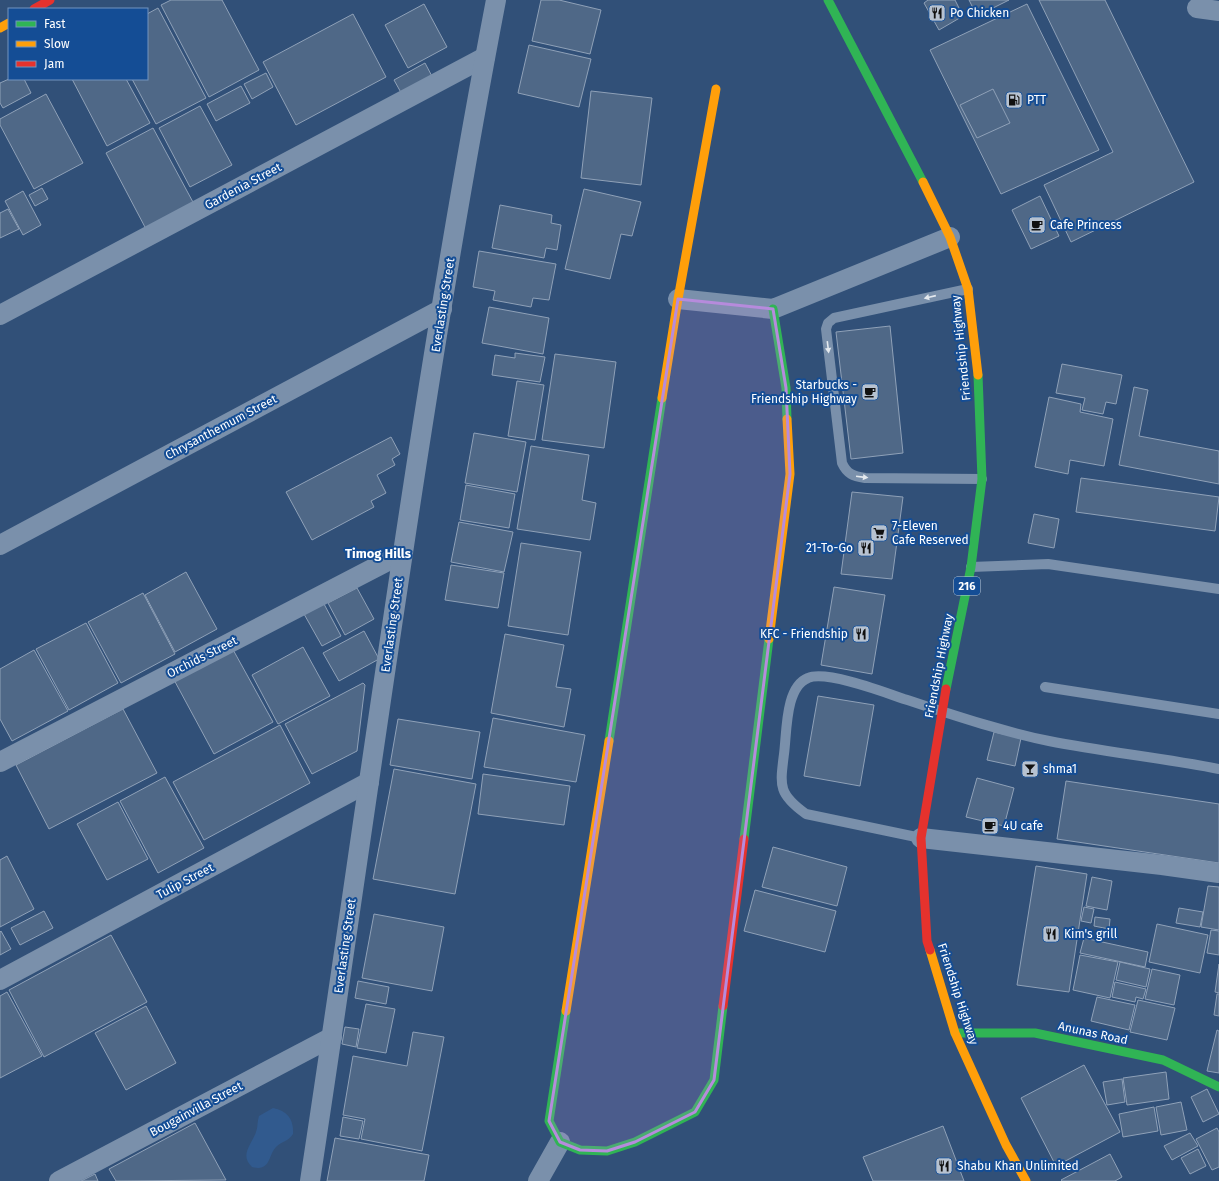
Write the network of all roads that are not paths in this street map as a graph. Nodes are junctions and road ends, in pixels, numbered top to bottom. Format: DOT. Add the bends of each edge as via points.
graph roads {
  1 [pos="50,0"];
  2 [pos="496,0"];
  3 [pos="828,0"];
  4 [pos="36,8"];
  5 [pos="485,56"];
  6 [pos="716,88"];
  7 [pos="950,237"];
  8 [pos="968,289"];
  9 [pos="678,299"];
  10 [pos="442,309"];
  11 [pos="773,310"];
  12 [pos="0,314"];
  13 [pos="982,479"];
  14 [pos="0,545"];
  15 [pos="403,553"];
  16 [pos="971,567"];
  17 [pos="1219,589"];
  18 [pos="1045,687"];
  19 [pos="942,711"];
  20 [pos="1219,714"];
  21 [pos="0,762"];
  22 [pos="1219,769"];
  23 [pos="369,782"];
  24 [pos="921,838"];
  25 [pos="1219,873"];
  26 [pos="0,980"];
  27 [pos="955,1033"];
  28 [pos="332,1036"];
  29 [pos="1219,1087"];
  30 [pos="560,1142"];
  31 [pos="59,1181"];
  32 [pos="310,1181"];
  33 [pos="538,1181"];
  34 [pos="1026,1181"];
  1 -- 4 [label="street"];
  2 -- 5 [label="street, Everlasting Street"];
  3 -- 7 [label="street, Friendship Highway / 216" via="910,153"];
  5 -- 10 [label="street, Everlasting Street"];
  5 -- 12 [label="street, Gardenia Street"];
  6 -- 9 [label="street"];
  7 -- 8 [label="street, Friendship Highway / 216"];
  7 -- 11 [label="street"];
  8 -- 13 [label="street, Friendship Highway / 216" via="978,370"];
  8 -- 13 [label="lane, one-way" via="834,318 826,329 845,471 853,476 865,478"];
  9 -- 11 [label="street"];
  9 -- 30 [label="street" via="549,1122"];
  10 -- 14 [label="street, Chrysanthemum Street"];
  10 -- 15 [label="street, Everlasting Street"];
  11 -- 30 [label="street" via="786,388 790,474 714,1080 694,1112 635,1142 606,1150 580,1150"];
  13 -- 16 [label="street, Friendship Highway / 216"];
  15 -- 21 [label="street, Orchids Street"];
  15 -- 23 [label="street, Everlasting Street"];
  16 -- 17 [label="lane" via="1048,564"];
  16 -- 19 [label="street, Friendship Highway / 216"];
  18 -- 20 [label="lane"];
  19 -- 22 [label="lane" via="1048,741"];
  19 -- 24 [label="street, Friendship Highway / 216"];
  19 -- 24 [label="lane" via="863,685 820,675 808,677 796,685 790,700 782,776 784,794 792,804 806,814"];
  23 -- 26 [label="street, Tulip Street"];
  23 -- 28 [label="street, Everlasting Street"];
  24 -- 25 [label="street"];
  24 -- 27 [label="street, Friendship Highway / 216" via="928,941"];
  27 -- 29 [label="street, Anunas Road" via="1035,1032 1163,1060"];
  27 -- 34 [label="street, Friendship Highway / 216" via="1006,1145"];
  28 -- 31 [label="street, Bougainvilla Street"];
  28 -- 32 [label="street, Everlasting Street"];
  30 -- 33 [label="street"];
}
